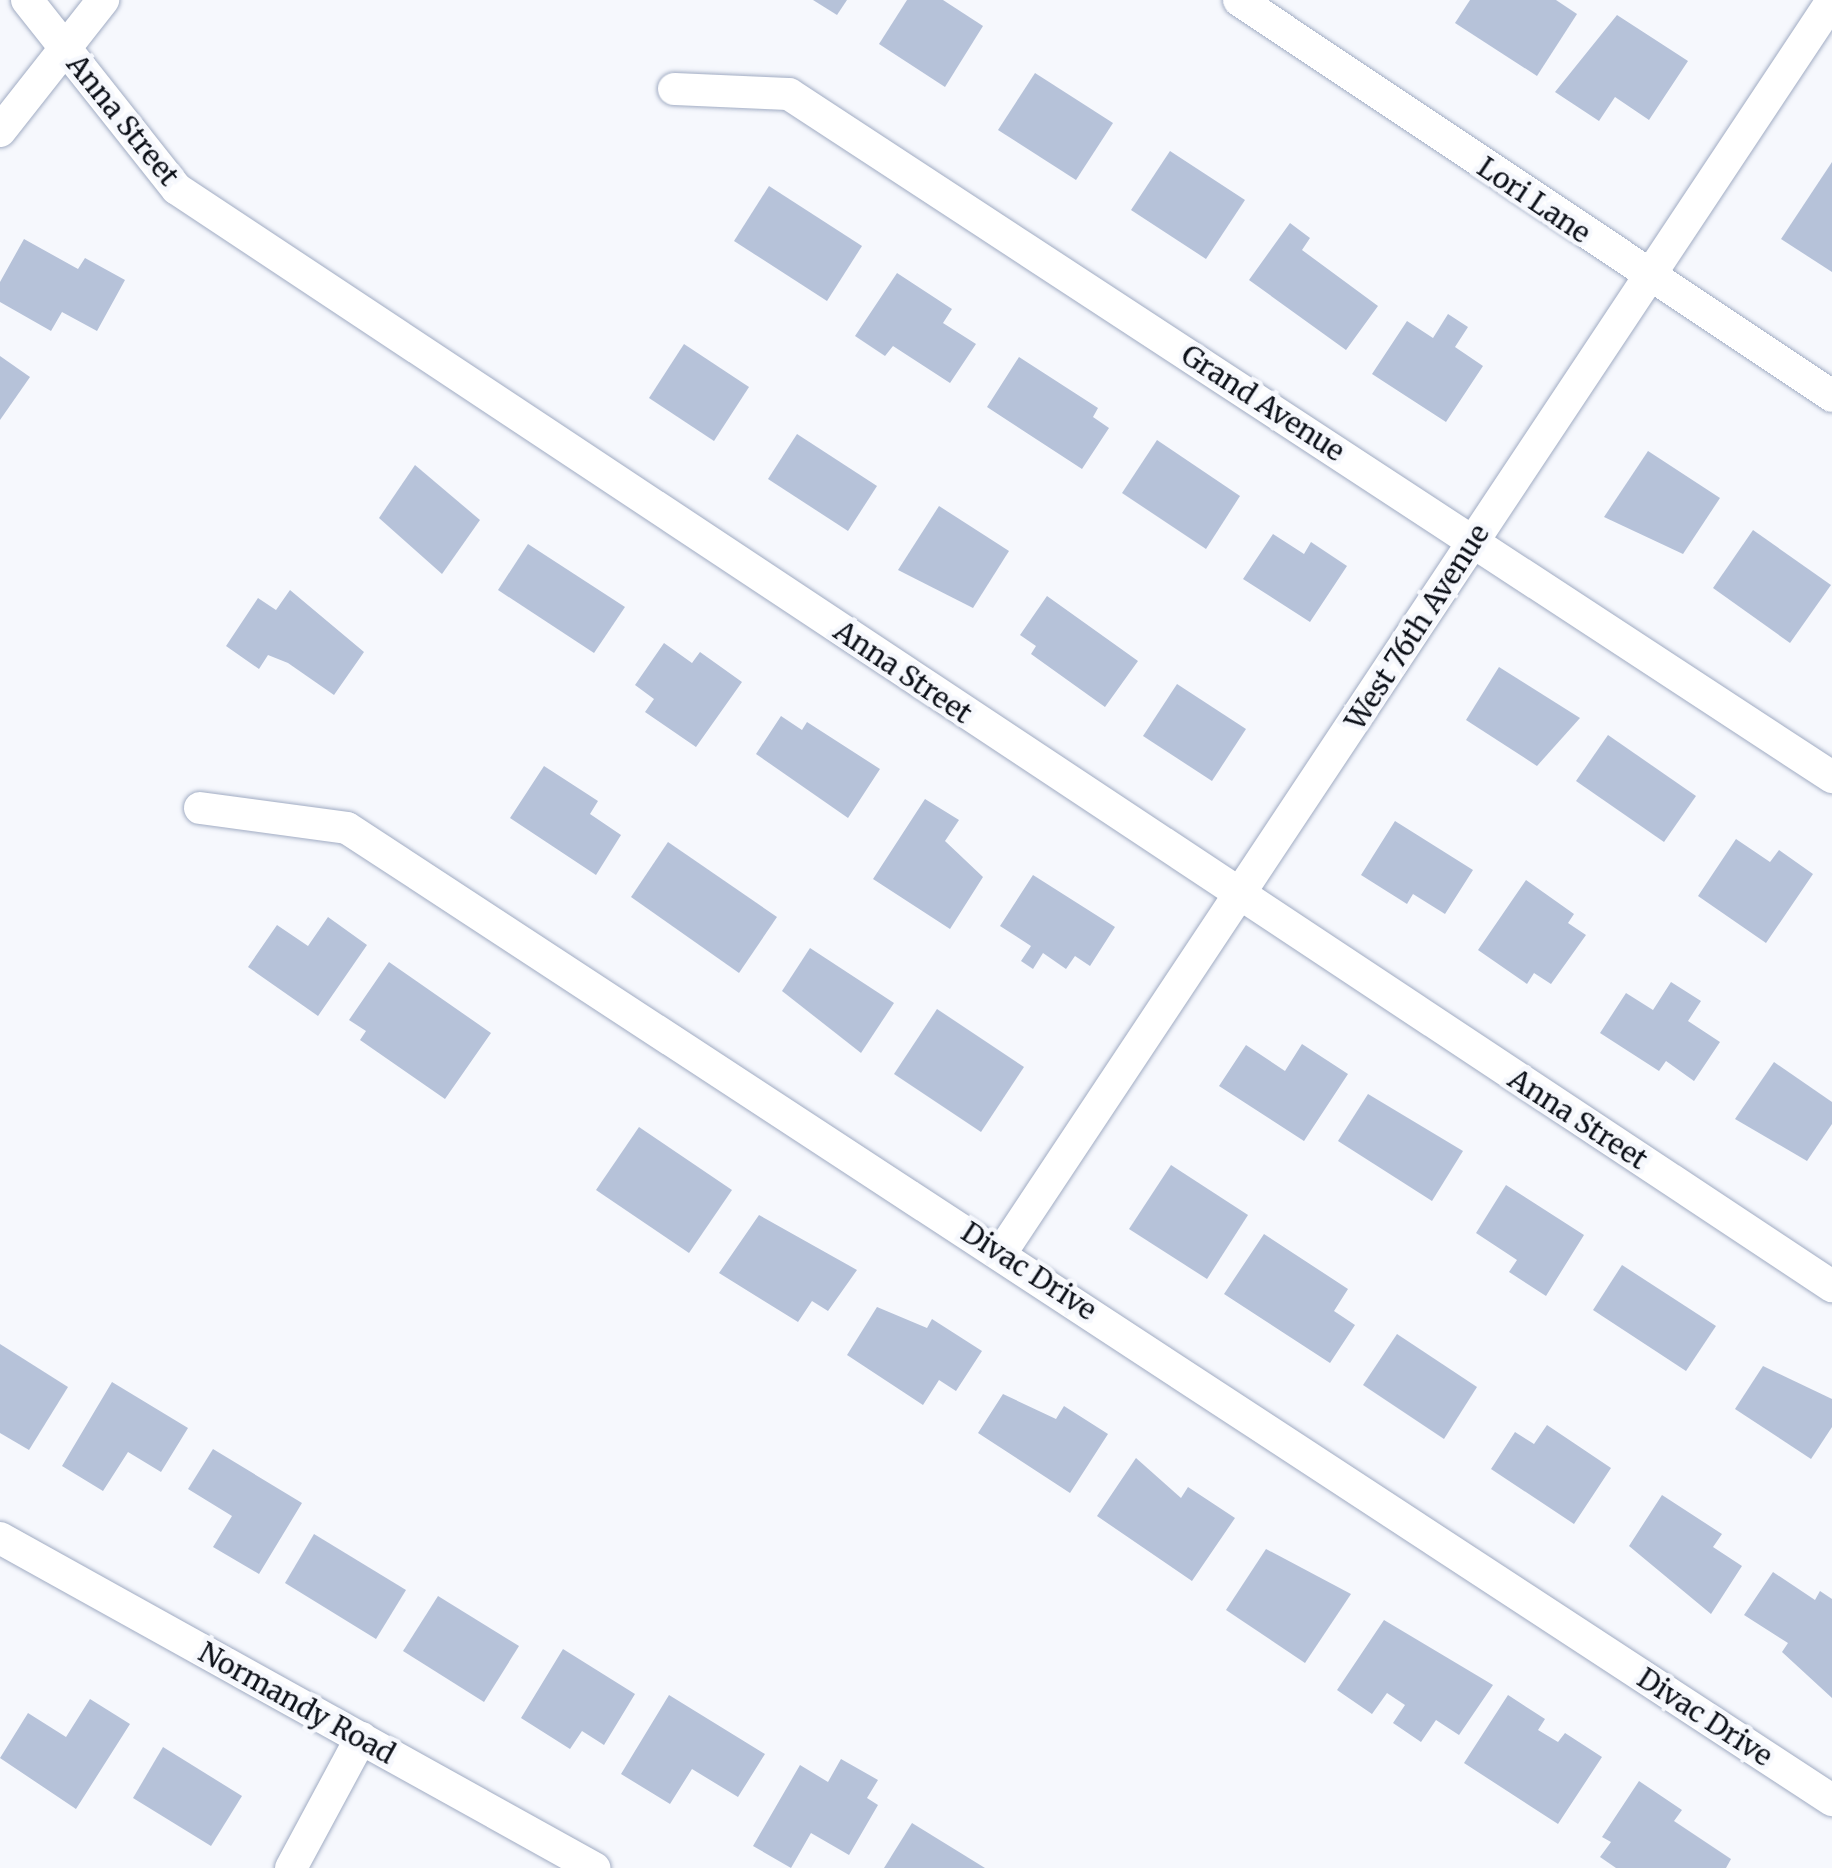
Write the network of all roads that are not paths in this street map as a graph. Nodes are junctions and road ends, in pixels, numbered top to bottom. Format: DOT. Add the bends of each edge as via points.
graph roads {
  1 [pos="27,0"];
  2 [pos="102,0"];
  3 [pos="1239,0"];
  4 [pos="1832,1"];
  5 [pos="66,52"];
  6 [pos="674,89"];
  7 [pos="0,131"];
  8 [pos="1651,278"];
  9 [pos="1832,396"];
  10 [pos="1473,540"];
  11 [pos="1832,777"];
  12 [pos="200,808"];
  13 [pos="1242,897"];
  14 [pos="1001,1253"];
  15 [pos="1832,1286"];
  16 [pos="0,1538"];
  17 [pos="361,1738"];
  18 [pos="1832,1800"];
  19 [pos="291,1868"];
  20 [pos="594,1868"];
  1 -- 5 [label="street, Anna Street"];
  2 -- 5 [label="street"];
  3 -- 8 [label="street, Lori Lane"];
  4 -- 8 [label="street, West 76th Avenue"];
  5 -- 7 [label="street"];
  5 -- 13 [label="street, Anna Street" via="177,189"];
  6 -- 10 [label="street, Grand Avenue" via="790,94"];
  8 -- 9 [label="street, Lori Lane"];
  8 -- 10 [label="street, West 76th Avenue"];
  10 -- 11 [label="street, Grand Avenue"];
  10 -- 13 [label="street, West 76th Avenue"];
  12 -- 14 [label="street, Divac Drive" via="347,828"];
  13 -- 14 [label="street, West 76th Avenue"];
  13 -- 15 [label="street, Anna Street"];
  14 -- 18 [label="street, Divac Drive"];
  16 -- 17 [label="street, Normandy Road"];
  17 -- 19 [label="street"];
  17 -- 20 [label="street, Normandy Road"];
}
